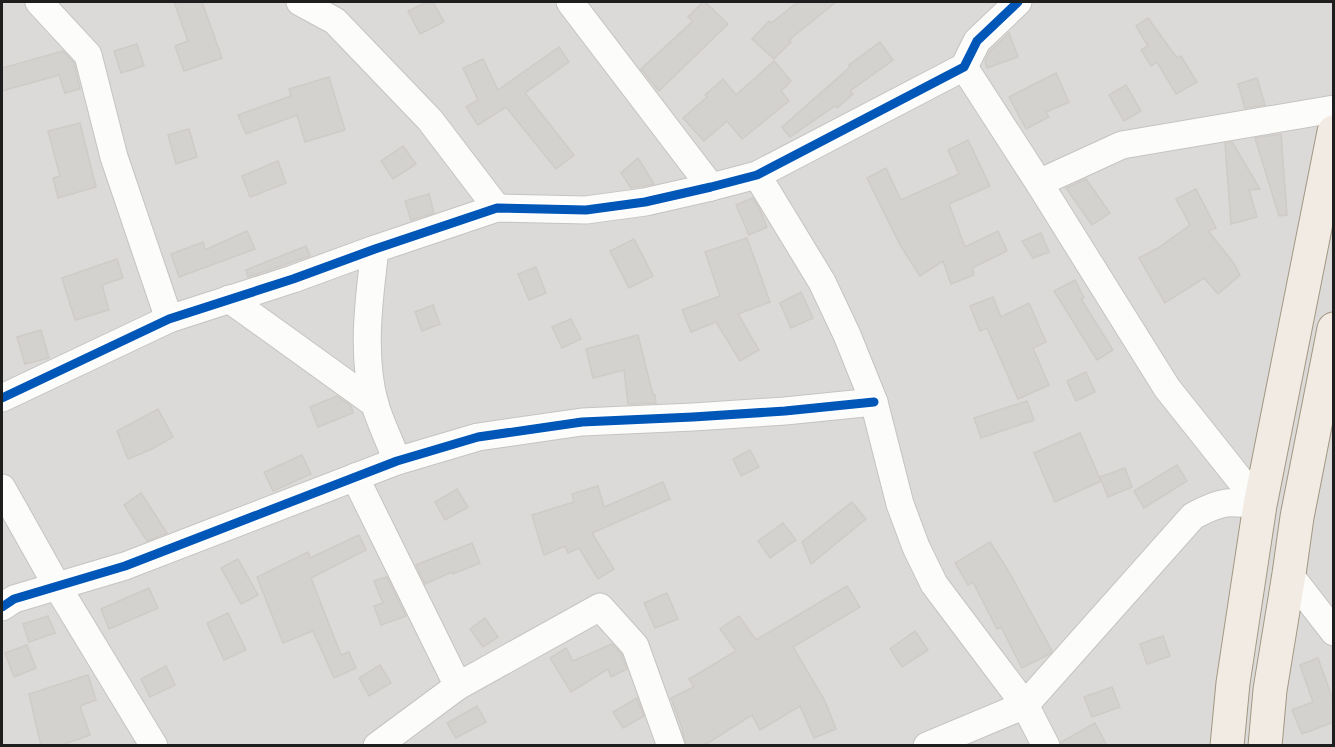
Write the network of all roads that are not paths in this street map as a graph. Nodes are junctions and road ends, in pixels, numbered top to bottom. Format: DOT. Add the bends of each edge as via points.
graph roads {
  1 [pos="39,2"];
  2 [pos="300,2"];
  3 [pos="570,2"];
  4 [pos="1018,2"];
  5 [pos="964,67"];
  6 [pos="1334,109"];
  7 [pos="1334,132"];
  8 [pos="757,175"];
  9 [pos="1039,183"];
  10 [pos="711,188"];
  11 [pos="497,208"];
  12 [pos="375,249"];
  13 [pos="229,299"];
  14 [pos="169,319"];
  15 [pos="1334,329"];
  16 [pos="2,398"];
  17 [pos="874,402"];
  18 [pos="375,404"];
  19 [pos="397,461"];
  20 [pos="355,477"];
  21 [pos="2,488"];
  22 [pos="1260,505"];
  23 [pos="1289,574"];
  24 [pos="57,586"];
  25 [pos="2,607"];
  26 [pos="1334,632"];
  27 [pos="458,686"];
  28 [pos="1025,705"];
  29 [pos="154,746"];
  30 [pos="377,746"];
  31 [pos="671,746"];
  32 [pos="927,746"];
  33 [pos="1046,746"];
  34 [pos="1227,746"];
  35 [pos="1265,746"];
  1 -- 14 [label="street" via="88,55 114,157"];
  2 -- 11 [label="street" via="335,21 430,120"];
  3 -- 10 [label="street"];
  4 -- 5 [label="street" via="977,41"];
  5 -- 8 [label="street"];
  5 -- 9 [label="street"];
  6 -- 9 [label="street" via="1122,145"];
  7 -- 22 [label="main road"];
  8 -- 10 [label="street"];
  8 -- 17 [label="street" via="822,282"];
  9 -- 22 [label="street" via="1167,387"];
  10 -- 11 [label="street" via="586,210"];
  11 -- 12 [label="street"];
  12 -- 13 [label="street"];
  12 -- 18 [label="street" via="367,340"];
  13 -- 14 [label="street"];
  13 -- 18 [label="street"];
  14 -- 16 [label="street"];
  15 -- 23 [label="main road"];
  17 -- 19 [label="street" via="582,422 478,437"];
  17 -- 28 [label="street" via="900,504 934,584"];
  18 -- 19 [label="street"];
  19 -- 20 [label="street"];
  20 -- 24 [label="street" via="125,567"];
  20 -- 27 [label="street"];
  21 -- 24 [label="street"];
  22 -- 28 [label="street" via="1231,502 1213,505 1193,516"];
  22 -- 34 [label="main road"];
  23 -- 26 [label="street"];
  23 -- 35 [label="main road"];
  24 -- 25 [label="street" via="14,599"];
  24 -- 29 [label="street"];
  27 -- 30 [label="street"];
  27 -- 31 [label="street" via="600,607 635,646"];
  28 -- 32 [label="street"];
  28 -- 33 [label="street"];
}
